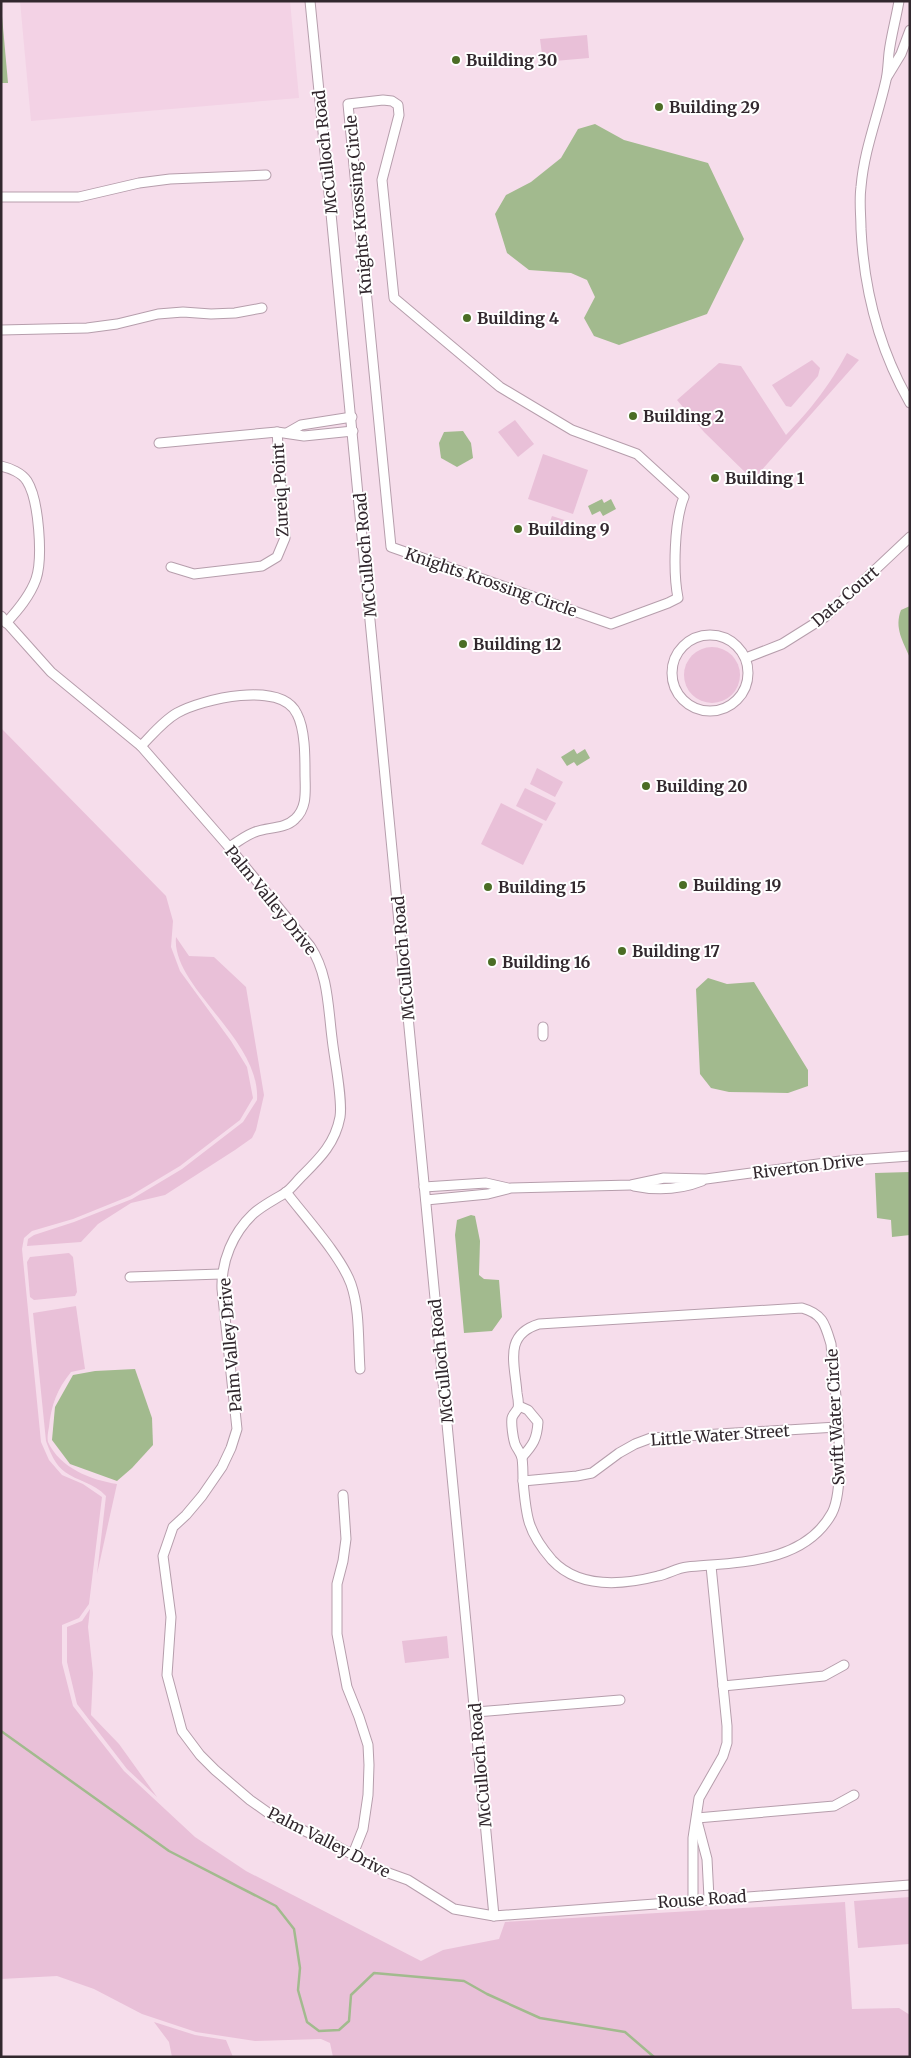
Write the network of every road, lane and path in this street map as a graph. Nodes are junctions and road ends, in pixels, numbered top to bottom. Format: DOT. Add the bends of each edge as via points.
graph roads {
  1 [pos="310,1"];
  2 [pos="900,1"];
  3 [pos="910,30"];
  4 [pos="886,79"];
  5 [pos="266,175"];
  6 [pos="1,197"];
  7 [pos="262,308"];
  8 [pos="1,330"];
  9 [pos="910,403"];
  10 [pos="352,417"];
  11 [pos="318,423"];
  12 [pos="353,431"];
  13 [pos="282,432"];
  14 [pos="319,435"];
  15 [pos="159,443"];
  16 [pos="1,466"];
  17 [pos="910,537"];
  18 [pos="171,567"];
  19 [pos="668,603"];
  20 [pos="3,620"];
  21 [pos="746,658"];
  22 [pos="141,746"];
  23 [pos="229,847"];
  24 [pos="910,1156"];
  25 [pos="424,1187"];
  26 [pos="511,1188"];
  27 [pos="286,1192"];
  28 [pos="426,1200"];
  29 [pos="221,1274"];
  30 [pos="130,1277"];
  31 [pos="360,1369"];
  32 [pos="519,1406"];
  33 [pos="837,1427"];
  34 [pos="522,1457"];
  35 [pos="523,1481"];
  36 [pos="343,1495"];
  37 [pos="711,1566"];
  38 [pos="844,1665"];
  39 [pos="723,1686"];
  40 [pos="620,1700"];
  41 [pos="476,1712"];
  42 [pos="854,1795"];
  43 [pos="697,1818"];
  44 [pos="353,1854"];
  45 [pos="910,1885"];
  46 [pos="709,1898"];
  47 [pos="694,1900"];
  48 [pos="494,1916"];
  1 -- 10 [label="street, McCulloch Road"];
  2 -- 4 [label="street"];
  3 -- 4 [label="street"];
  4 -- 9 [label="street" via="861,187 863,265 879,334 895,377"];
  5 -- 6 [label="street" via="170,179 79,197"];
  7 -- 8 [label="street" via="219,314 158,314 87,328"];
  10 -- 11 [label="street"];
  10 -- 12 [label="street, McCulloch Road"];
  11 -- 13 [label="street"];
  11 -- 14 [label="street"];
  12 -- 14 [label="street"];
  12 -- 25 [label="street, McCulloch Road"];
  13 -- 14 [label="street"];
  13 -- 15 [label="street"];
  13 -- 18 [label="street, Zureiq Point" via="285,538 277,557 262,566 194,574"];
  16 -- 20 [label="street" via="17,472 26,480 30,490 36,516 40,565 36,580 22,605"];
  17 -- 21 [label="street, Data Court" via="825,617 782,644"];
  19 -- 19 [label="street, Knights Krossing Circle" via="611,624 391,547 348,104 383,100 398,105 399,115 382,180 394,298 500,387 572,430 637,454 684,497 679,510 675,582 678,598"];
  20 -- 22 [label="street, Palm Valley Drive" via="52,672"];
  21 -- 21 [label="street" via="739,647 715,635 688,641 673,663 676,692 695,709 708,712 733,705 743,695 748,683"];
  22 -- 23 [label="street, Palm Valley Drive"];
  22 -- 23 [label="street" via="167,719 200,703 262,695 275,697 291,706 297,714 304,742 306,794 302,810 293,821 256,832"];
  23 -- 27 [label="street, Palm Valley Drive" via="310,946 318,958 325,988 340,1118 326,1153"];
  24 -- 26 [label="street, Riverton Drive" via="840,1161 706,1180 665,1190 631,1185"];
  25 -- 26 [label="street, Riverton Drive" via="486,1183"];
  25 -- 28 [label="street, McCulloch Road"];
  26 -- 28 [label="street, Riverton Drive" via="488,1194"];
  27 -- 29 [label="street, Palm Valley Drive" via="253,1214 237,1233"];
  27 -- 31 [label="street" via="344,1268 356,1311"];
  28 -- 41 [label="street, McCulloch Road"];
  29 -- 30 [label="street"];
  29 -- 44 [label="street, Palm Valley Drive" via="237,1429 222,1467 173,1527 166,1542 163,1556 171,1617 167,1675 182,1731 210,1765 244,1796 274,1817"];
  32 -- 33 [label="street, Swift Water Circle" via="514,1347 518,1335 526,1328 539,1324 802,1308 816,1312 826,1325 831,1344"];
  32 -- 34 [label="street, Swift Water Circle" via="512,1418 515,1445"];
  32 -- 34 [label="street" via="528,1410 538,1422 537,1436"];
  33 -- 35 [label="street, Little Water Street" via="652,1438 619,1452 592,1472"];
  33 -- 37 [label="street, Swift Water Circle" via="839,1493 832,1512 813,1537 789,1552"];
  34 -- 35 [label="street, Swift Water Circle"];
  35 -- 37 [label="street, Swift Water Circle" via="526,1518 536,1540 568,1573 595,1583 635,1582 685,1567"];
  36 -- 44 [label="street" via="346,1539 337,1584 338,1634 347,1688 368,1744 369,1766 363,1829"];
  37 -- 39 [label="street"];
  38 -- 39 [label="street" via="824,1676"];
  39 -- 43 [label="street" via="727,1743 699,1798"];
  40 -- 41 [label="street"];
  41 -- 48 [label="street, McCulloch Road"];
  42 -- 43 [label="street" via="834,1806"];
  43 -- 46 [label="street" via="707,1859"];
  43 -- 47 [label="street" via="692,1838"];
  44 -- 48 [label="street, Palm Valley Drive" via="383,1871 408,1880 454,1910"];
  45 -- 46 [label="street, Rouse Road"];
  46 -- 47 [label="street, Rouse Road"];
  47 -- 48 [label="street, Rouse Road"];
}
